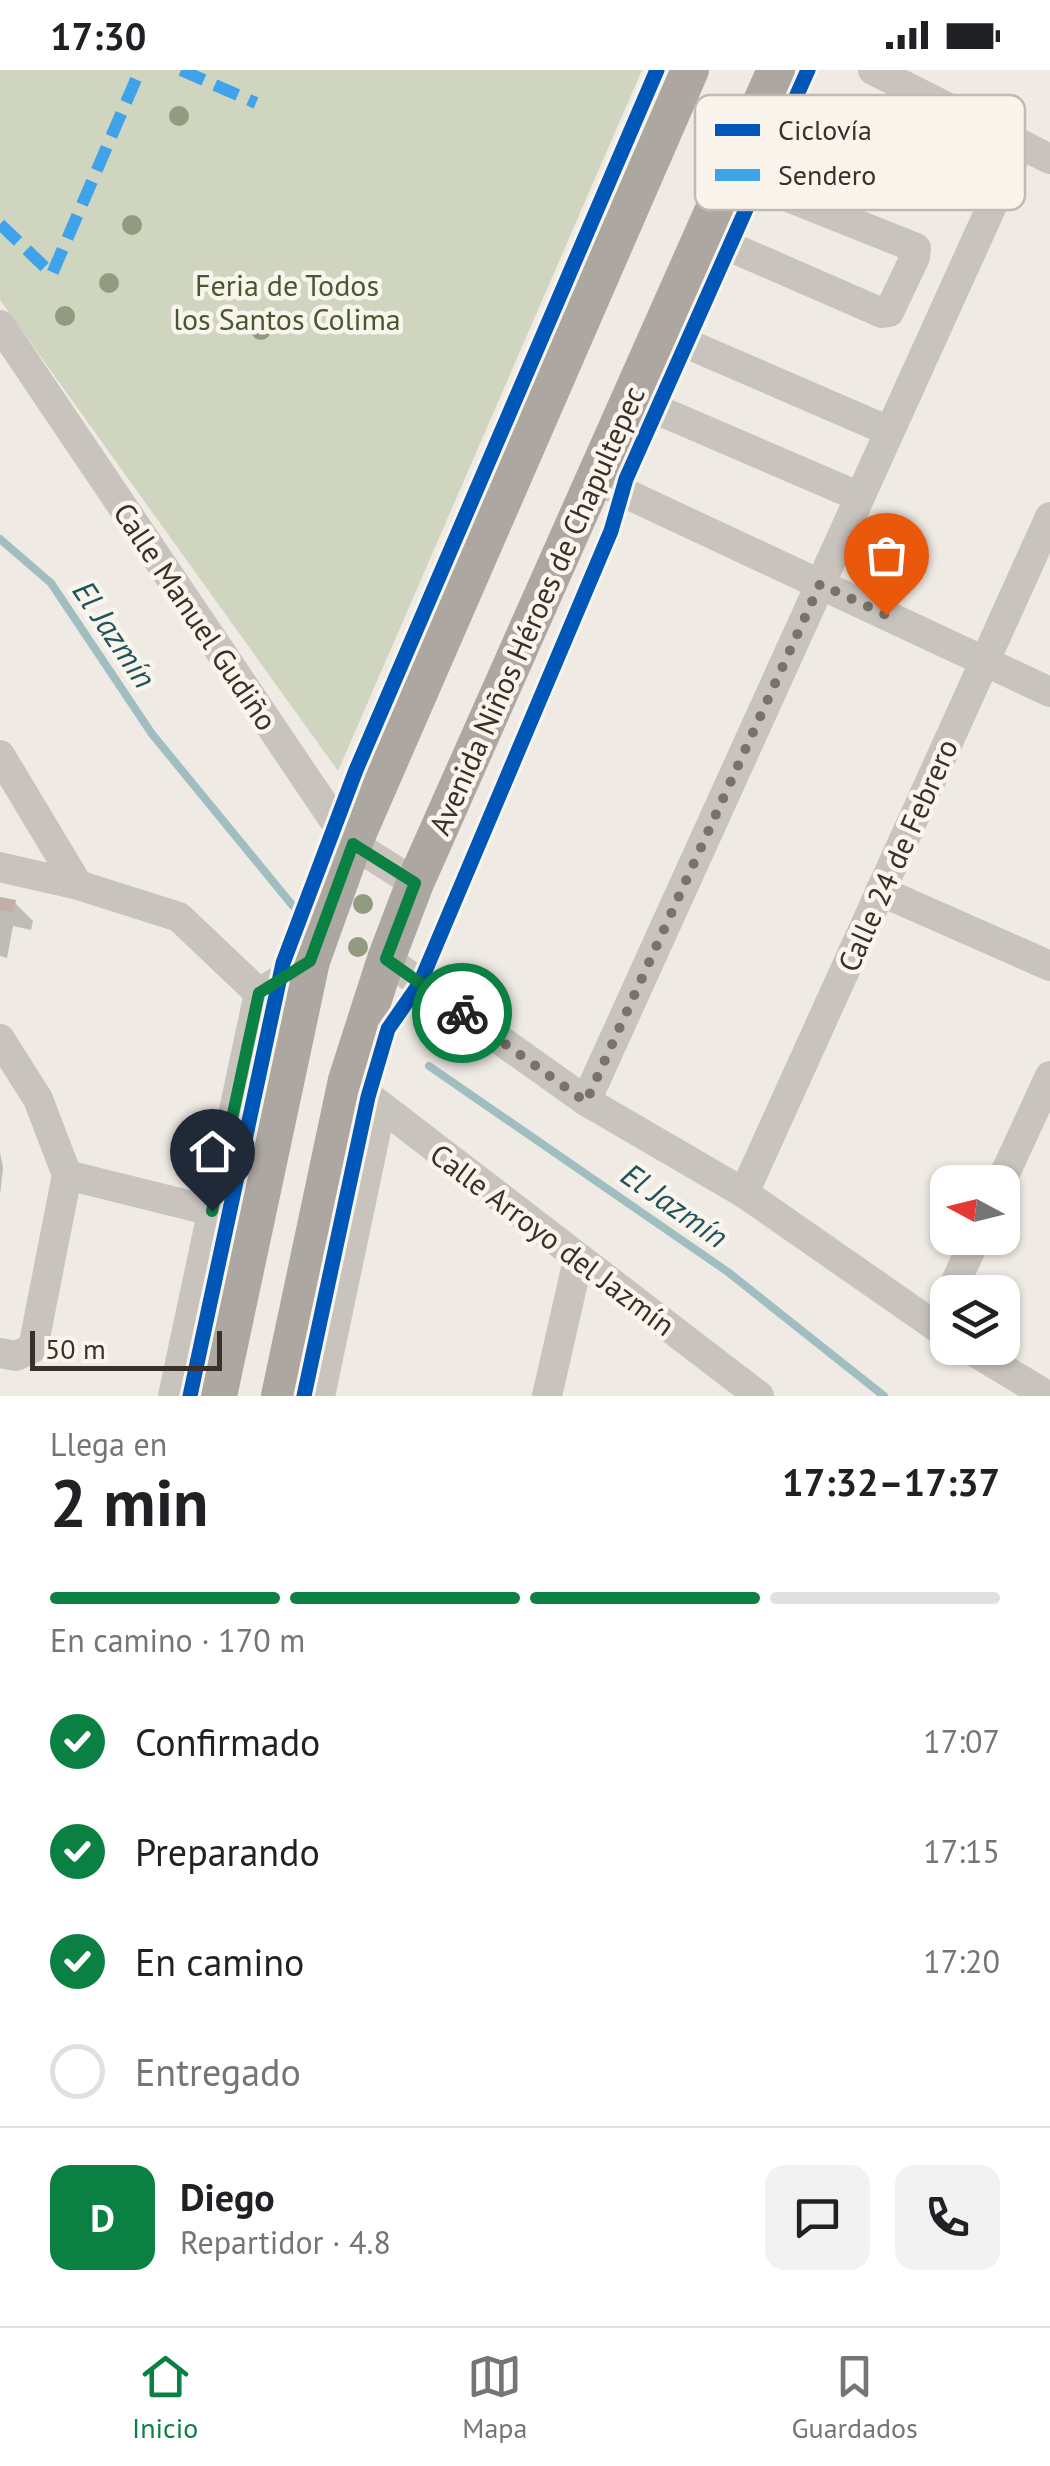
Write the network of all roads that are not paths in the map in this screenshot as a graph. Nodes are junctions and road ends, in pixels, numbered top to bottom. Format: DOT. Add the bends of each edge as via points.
graph roads {
  1 [pos="690,70"];
  2 [pos="776,70"];
  3 [pos="874,70"];
  4 [pos="765,95"];
  5 [pos="923,95"];
  6 [pos="1025,146"];
  7 [pos="1050,159"];
  8 [pos="714,210"];
  9 [pos="820,210"];
  10 [pos="990,210"];
  11 [pos="703,234"];
  12 [pos="0,325"];
  13 [pos="660,332"];
  14 [pos="630,398"];
  15 [pos="889,431"];
  16 [pos="595,479"];
  17 [pos="860,497"];
  18 [pos="1050,516"];
  19 [pos="820,584"];
  20 [pos="984,662"];
  21 [pos="1050,692"];
  22 [pos="0,755"];
  23 [pos="353,844"];
  24 [pos="0,867"];
  25 [pos="415,883"];
  26 [pos="78,885"];
  27 [pos="880,891"];
  28 [pos="386,959"];
  29 [pos="310,961"];
  30 [pos="1050,966"];
  31 [pos="259,993"];
  32 [pos="0,1039"];
  33 [pos="1050,1076"];
  34 [pos="347,1080"];
  35 [pos="586,1102"];
  36 [pos="381,1107"];
  37 [pos="1010,1165"];
  38 [pos="66,1175"];
  39 [pos="744,1194"];
  40 [pos="212,1211"];
  41 [pos="578,1260"];
  42 [pos="930,1314"];
  43 [pos="0,1353"];
  44 [pos="996,1365"];
  45 [pos="173,1396"];
  46 [pos="218,1396"];
  47 [pos="280,1396"];
  48 [pos="320,1396"];
  49 [pos="548,1396"];
  50 [pos="759,1396"];
  51 [pos="1048,1396"];
  1 -- 23 [label="main road"];
  2 -- 4 [label="main road, Avenida Niños Héroes de Chapultepec"];
  3 -- 5 [label="street"];
  6 -- 7 [label="street"];
  8 -- 11 [label="main road, Avenida Niños Héroes de Chapultepec"];
  9 -- 11 [label="street" via="916,248 889,312"];
  10 -- 15 [label="street"];
  11 -- 13 [label="main road, Avenida Niños Héroes de Chapultepec"];
  12 -- 23 [label="street, Calle Manuel Gudiño"];
  13 -- 14 [label="main road, Avenida Niños Héroes de Chapultepec"];
  13 -- 15 [label="street"];
  14 -- 16 [label="main road, Avenida Niños Héroes de Chapultepec"];
  14 -- 17 [label="street"];
  15 -- 17 [label="street"];
  16 -- 19 [label="street"];
  16 -- 25 [label="main road, Avenida Niños Héroes de Chapultepec"];
  17 -- 19 [label="street"];
  18 -- 20 [label="street, Calle 24 de Febrero"];
  19 -- 20 [label="street"];
  19 -- 35 [label="street"];
  20 -- 21 [label="street"];
  20 -- 27 [label="street, Calle 24 de Febrero"];
  22 -- 26 [label="street"];
  23 -- 25 [label="street, Calle Manuel Gudiño"];
  23 -- 29 [label="main road"];
  24 -- 26 [label="street"];
  25 -- 28 [label="main road, Avenida Niños Héroes de Chapultepec"];
  26 -- 31 [label="street" via="179,916"];
  27 -- 30 [label="street"];
  27 -- 39 [label="street, Calle 24 de Febrero"];
  28 -- 34 [label="main road, Avenida Niños Héroes de Chapultepec"];
  28 -- 35 [label="street"];
  29 -- 31 [label="street"];
  29 -- 46 [label="main road"];
  31 -- 40 [label="street"];
  32 -- 38 [label="street" via="38,1100"];
  33 -- 37 [label="street"];
  34 -- 36 [label="street, Calle Arroyo del Jazmín"];
  34 -- 47 [label="main road, Avenida Niños Héroes de Chapultepec"];
  35 -- 39 [label="street"];
  36 -- 41 [label="street, Calle Arroyo del Jazmín"];
  36 -- 48 [label="street"];
  38 -- 40 [label="street"];
  38 -- 43 [label="street" via="34,1348 16,1356"];
  39 -- 42 [label="street"];
  40 -- 45 [label="street"];
  41 -- 49 [label="street"];
  41 -- 50 [label="street, Calle Arroyo del Jazmín"];
  44 -- 51 [label="street"];
}
